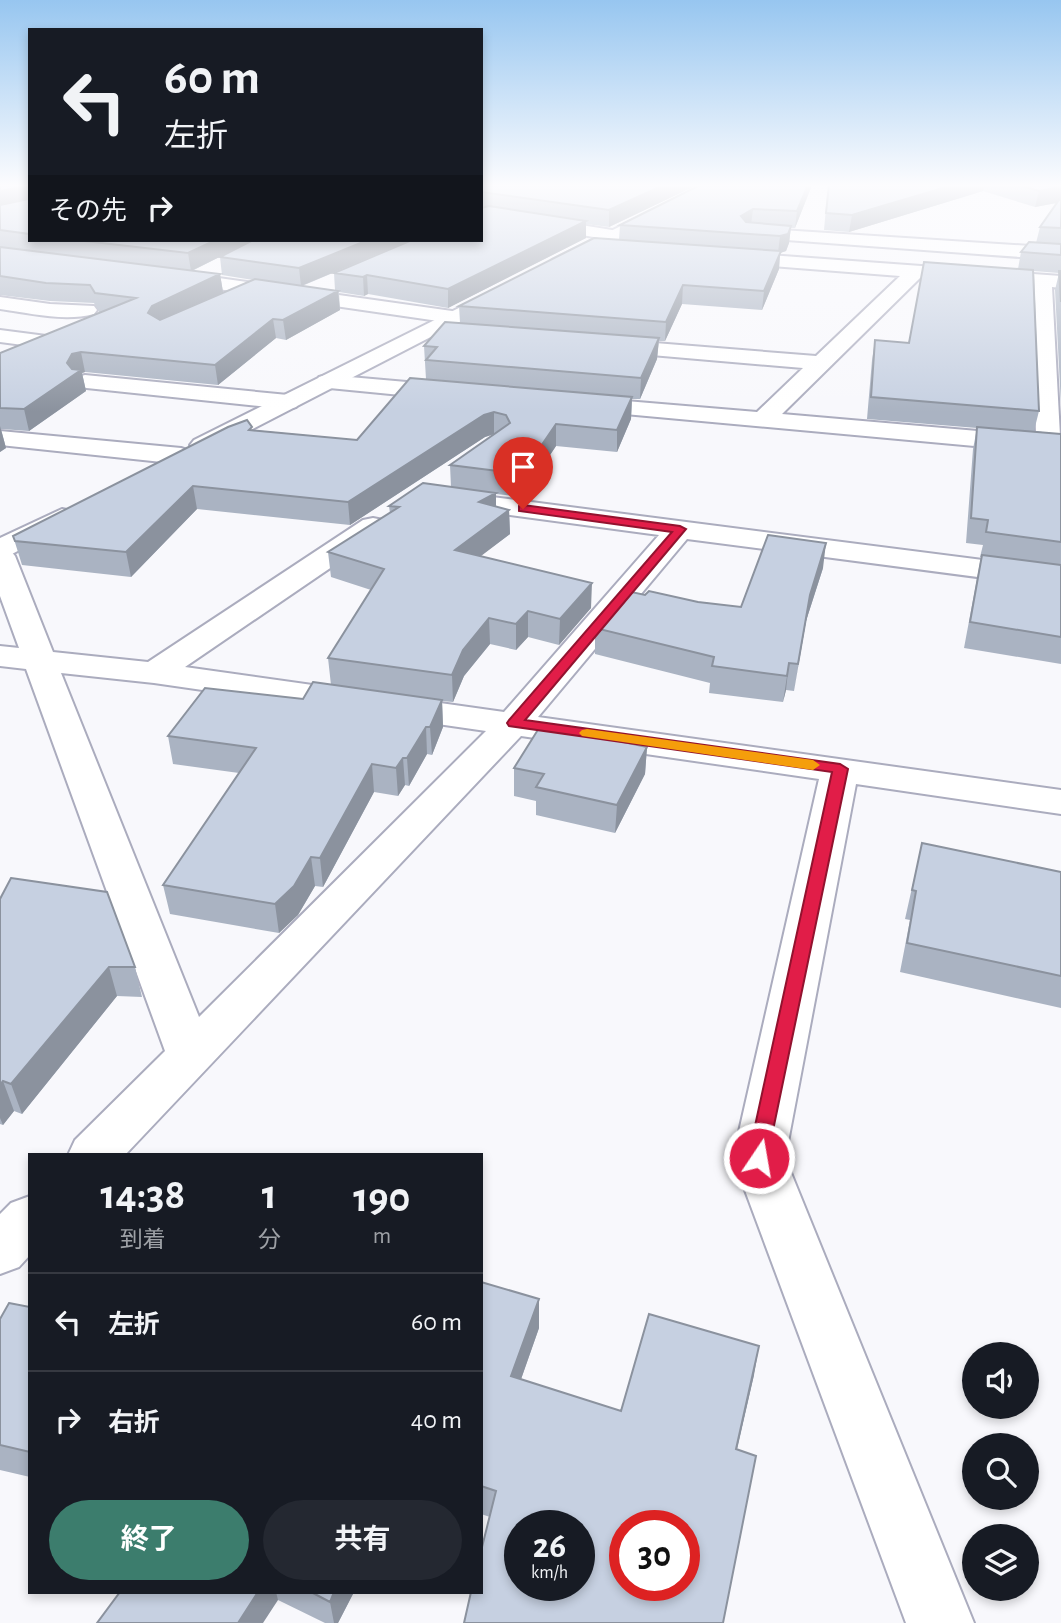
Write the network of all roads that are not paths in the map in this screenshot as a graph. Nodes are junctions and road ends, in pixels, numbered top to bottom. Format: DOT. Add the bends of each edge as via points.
graph roads {
  1 [pos="566,261"];
  2 [pos="763,261"];
  3 [pos="227,263"];
  4 [pos="545,271"];
  5 [pos="915,272"];
  6 [pos="146,273"];
  7 [pos="342,279"];
  8 [pos="194,280"];
  9 [pos="1052,282"];
  10 [pos="522,283"];
  11 [pos="253,289"];
  12 [pos="303,296"];
  13 [pos="0,303"];
  14 [pos="219,305"];
  15 [pos="88,310"];
  16 [pos="460,326"];
  17 [pos="0,336"];
  18 [pos="46,342"];
  19 [pos="590,344"];
  20 [pos="822,363"];
  21 [pos="85,382"];
  22 [pos="327,382"];
  23 [pos="477,395"];
  24 [pos="288,402"];
  25 [pos="559,402"];
  26 [pos="763,420"];
  27 [pos="0,438"];
  28 [pos="1055,446"];
  29 [pos="181,456"];
  30 [pos="451,473"];
  31 [pos="144,475"];
  32 [pos="83,506"];
  33 [pos="395,511"];
  34 [pos="680,529"];
  35 [pos="6,544"];
  36 [pos="1061,579"];
  37 [pos="0,656"];
  38 [pos="43,662"];
  39 [pos="154,673"];
  40 [pos="514,723"];
  41 [pos="840,769"];
  42 [pos="1061,802"];
  43 [pos="190,1055"];
  44 [pos="95,1153"];
  45 [pos="28,1221"];
  46 [pos="0,1250"];
  47 [pos="940,1623"];
  1 -- 4 [label="street"];
  2 -- 5 [label="street"];
  3 -- 8 [label="street"];
  5 -- 9 [label="street"];
  5 -- 20 [label="street"];
  6 -- 8 [label="street"];
  7 -- 12 [label="street"];
  8 -- 11 [label="street"];
  9 -- 28 [label="street"];
  10 -- 16 [label="street"];
  11 -- 12 [label="street"];
  11 -- 14 [label="street"];
  12 -- 16 [label="street"];
  13 -- 15 [label="street"];
  16 -- 22 [label="street" via="426,331"];
  17 -- 18 [label="street"];
  19 -- 20 [label="street"];
  20 -- 26 [label="street"];
  21 -- 24 [label="street"];
  22 -- 23 [label="street"];
  22 -- 24 [label="street"];
  24 -- 29 [label="street"];
  25 -- 26 [label="street"];
  26 -- 28 [label="street"];
  27 -- 29 [label="street"];
  29 -- 31 [label="street"];
  30 -- 34 [label="street" via="418,495"];
  32 -- 35 [label="street"];
  33 -- 39 [label="street"];
  34 -- 36 [label="street"];
  34 -- 40 [label="street"];
  35 -- 38 [label="street"];
  37 -- 38 [label="street"];
  38 -- 39 [label="street"];
  38 -- 43 [label="street"];
  39 -- 40 [label="street"];
  40 -- 41 [label="street"];
  40 -- 43 [label="street"];
  41 -- 42 [label="street"];
  41 -- 47 [label="street" via="759,1158"];
  43 -- 44 [label="street"];
  45 -- 46 [label="street"];
}
